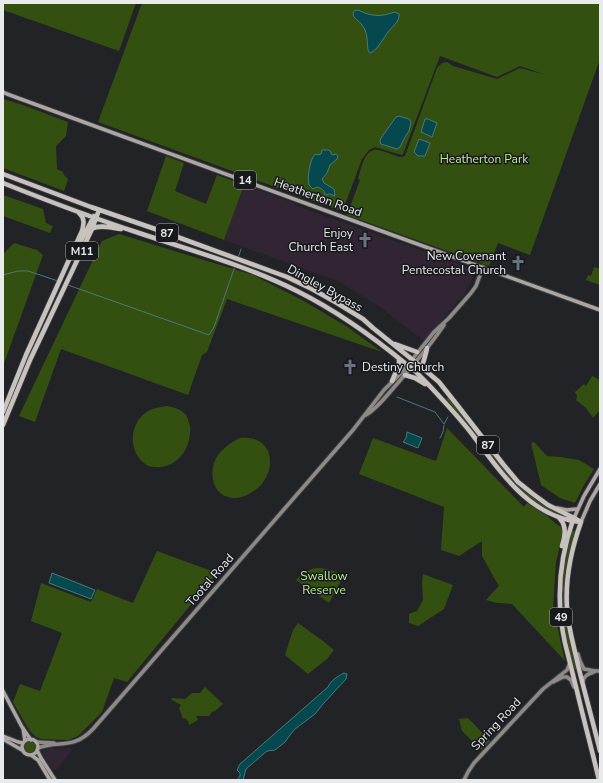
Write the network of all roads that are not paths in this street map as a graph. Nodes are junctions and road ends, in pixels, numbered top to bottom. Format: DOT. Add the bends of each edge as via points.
graph roads {
  1 [pos="4,93"];
  2 [pos="3,174"];
  3 [pos="3,183"];
  4 [pos="99,210"];
  5 [pos="76,211"];
  6 [pos="95,218"];
  7 [pos="92,229"];
  8 [pos="138,233"];
  9 [pos="69,261"];
  10 [pos="483,267"];
  11 [pos="600,310"];
  12 [pos="449,318"];
  13 [pos="392,342"];
  14 [pos="427,348"];
  15 [pos="417,352"];
  16 [pos="399,359"];
  17 [pos="413,361"];
  18 [pos="409,367"];
  19 [pos="422,368"];
  20 [pos="405,375"];
  21 [pos="392,381"];
  22 [pos="434,391"];
  23 [pos="3,412"];
  24 [pos="365,416"];
  25 [pos="3,425"];
  26 [pos="600,469"];
  27 [pos="600,484"];
  28 [pos="548,505"];
  29 [pos="577,510"];
  30 [pos="558,518"];
  31 [pos="573,520"];
  32 [pos="581,522"];
  33 [pos="561,569"];
  34 [pos="570,628"];
  35 [pos="570,663"];
  36 [pos="595,671"];
  37 [pos="600,671"];
  38 [pos="583,682"];
  39 [pos="547,685"];
  40 [pos="3,692"];
  41 [pos="581,706"];
  42 [pos="22,727"];
  43 [pos="3,736"];
  44 [pos="3,739"];
  45 [pos="31,740"];
  46 [pos="24,742"];
  47 [pos="36,742"];
  48 [pos="61,744"];
  49 [pos="38,749"];
  50 [pos="22,750"];
  51 [pos="600,751"];
  52 [pos="31,755"];
  53 [pos="50,780"];
  54 [pos="55,780"];
  55 [pos="464,780"];
  56 [pos="599,780"];
  1 -- 10 [label="main road, Heatherton Road / 14"];
  2 -- 4 [label="highway, Dingley Bypass / 87"];
  3 -- 5 [label="highway, Dingley Bypass / 87"];
  4 -- 6 [label="highway, M11"];
  4 -- 13 [label="highway, Dingley Bypass / 87" via="287,277 337,303"];
  5 -- 6 [label="highway, Dingley Bypass / 87"];
  5 -- 9 [label="highway, M11" via="83,217 84,224"];
  6 -- 7 [label="highway, M11"];
  6 -- 8 [label="highway, Dingley Bypass / 87"];
  6 -- 9 [label="highway, M11"];
  7 -- 8 [label="highway" via="106,227"];
  7 -- 25 [label="highway, M11" via="30,360"];
  8 -- 16 [label="highway, Dingley Bypass / 87" via="238,265 279,282 323,305"];
  9 -- 23 [label="highway, M11"];
  10 -- 11 [label="main road, Heatherton Road / 14"];
  10 -- 12 [label="main road, Tootal Road" via="476,286"];
  12 -- 14 [label="main road, Tootal Road"];
  12 -- 15 [label="main road, Tootal Road"];
  13 -- 15 [label="highway"];
  13 -- 17 [label="highway, Dingley Bypass / 87"];
  14 -- 17 [label="main road, Tootal Road"];
  14 -- 19 [label="highway"];
  15 -- 17 [label="main road, Tootal Road"];
  16 -- 18 [label="highway, Dingley Bypass / 87"];
  16 -- 21 [label="highway"];
  17 -- 18 [label="main road, Tootal Road"];
  17 -- 19 [label="highway, Dingley Bypass / 87"];
  18 -- 20 [label="main road, Tootal Road"];
  18 -- 21 [label="main road, Tootal Road"];
  18 -- 22 [label="highway, Dingley Bypass / 87"];
  19 -- 28 [label="highway, Dingley Bypass / 87" via="439,382 518,482"];
  20 -- 22 [label="highway" via="415,378"];
  20 -- 24 [label="main road, Tootal Road"];
  21 -- 24 [label="main road, Tootal Road"];
  22 -- 30 [label="highway, Dingley Bypass / 87" via="513,486 532,503"];
  24 -- 48 [label="main road, Tootal Road" via="93,729 78,741"];
  26 -- 29 [label="main road, 49"];
  27 -- 32 [label="main road, 49"];
  28 -- 29 [label="main road" via="565,510"];
  28 -- 31 [label="highway, Dingley Bypass / 87"];
  29 -- 31 [label="main road, 49"];
  30 -- 31 [label="highway, Dingley Bypass / 87"];
  30 -- 33 [label="highway" via="565,529"];
  31 -- 32 [label="highway, 87"];
  31 -- 33 [label="highway, 49"];
  32 -- 34 [label="highway, 49" via="568,571"];
  33 -- 35 [label="highway, 49" via="560,609"];
  34 -- 36 [label="main road" via="584,669"];
  34 -- 38 [label="highway, 49"];
  35 -- 39 [label="main road, Spring Road" via="567,670"];
  35 -- 41 [label="highway, 49"];
  36 -- 37 [label="main road"];
  36 -- 38 [label="main road" via="586,675"];
  38 -- 51 [label="highway, 49"];
  39 -- 41 [label="main road, Spring Road" via="568,677 573,683"];
  39 -- 55 [label="main road, Spring Road" via="474,763"];
  40 -- 42 [label="main road"];
  41 -- 56 [label="highway, 49"];
  42 -- 45 [label="main road"];
  42 -- 46 [label="main road"];
  43 -- 46 [label="main road"];
  44 -- 50 [label="main road"];
  45 -- 46 [label="main road"];
  45 -- 47 [label="main road"];
  46 -- 50 [label="main road"];
  47 -- 48 [label="main road, Tootal Road"];
  47 -- 49 [label="main road"];
  48 -- 49 [label="main road, Tootal Road"];
  49 -- 52 [label="main road"];
  49 -- 54 [label="main road" via="40,757"];
  50 -- 52 [label="main road" via="25,754"];
  52 -- 53 [label="main road" via="38,760"];
}
